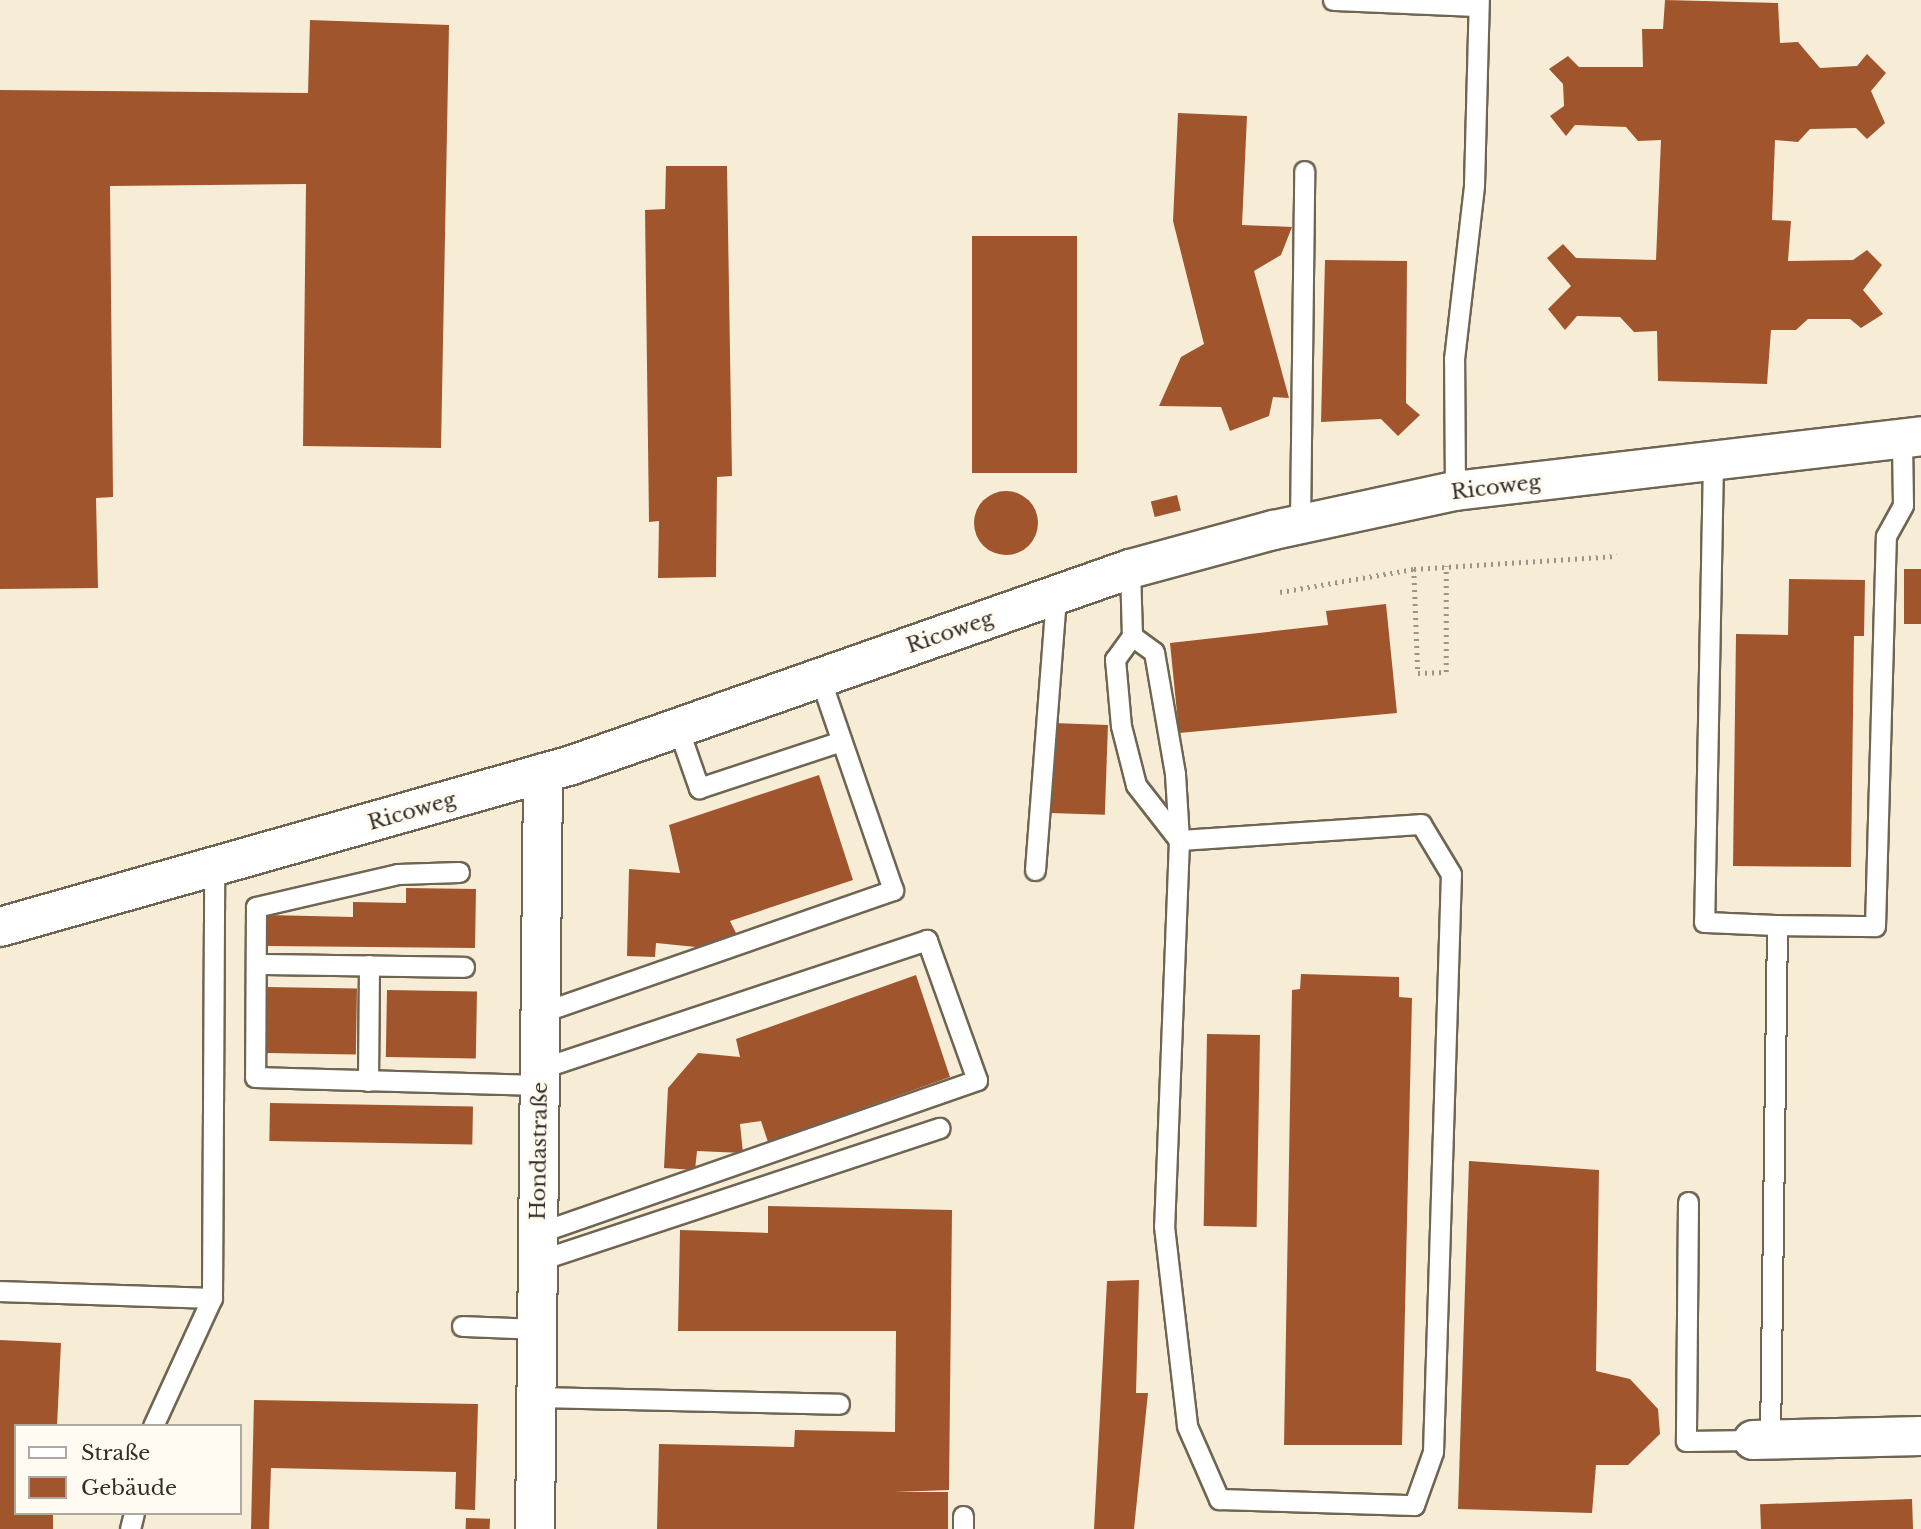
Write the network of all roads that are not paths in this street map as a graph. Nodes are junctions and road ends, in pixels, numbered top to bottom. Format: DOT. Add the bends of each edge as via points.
graph roads {
  1 [pos="1333,0"];
  2 [pos="1478,3"];
  3 [pos="1304,171"];
  4 [pos="1912,438"];
  5 [pos="1713,461"];
  6 [pos="1455,491"];
  7 [pos="1912,504"];
  8 [pos="1300,523"];
  9 [pos="1130,569"];
  10 [pos="1056,594"];
  11 [pos="1132,636"];
  12 [pos="820,678"];
  13 [pos="678,728"];
  14 [pos="841,741"];
  15 [pos="543,773"];
  16 [pos="1179,841"];
  17 [pos="214,867"];
  18 [pos="1035,870"];
  19 [pos="459,872"];
  20 [pos="1777,925"];
  21 [pos="0,927"];
  22 [pos="256,964"];
  23 [pos="369,965"];
  24 [pos="464,967"];
  25 [pos="540,1013"];
  26 [pos="540,1077"];
  27 [pos="368,1081"];
  28 [pos="940,1128"];
  29 [pos="1688,1202"];
  30 [pos="538,1247"];
  31 [pos="0,1291"];
  32 [pos="212,1298"];
  33 [pos="462,1326"];
  34 [pos="536,1329"];
  35 [pos="536,1397"];
  36 [pos="839,1404"];
  37 [pos="154,1424"];
  38 [pos="1921,1436"];
  39 [pos="1762,1440"];
  40 [pos="535,1529"];
  1 -- 2 [label="lane"];
  2 -- 6 [label="lane" via="1474,185 1454,359"];
  3 -- 8 [label="lane"];
  4 -- 5 [label="street, Ricoweg"];
  4 -- 7 [label="lane"];
  5 -- 6 [label="street, Ricoweg"];
  5 -- 20 [label="lane" via="1704,922"];
  6 -- 8 [label="street, Ricoweg"];
  7 -- 20 [label="lane" via="1886,536 1875,926"];
  8 -- 9 [label="street, Ricoweg"];
  9 -- 10 [label="street, Ricoweg"];
  9 -- 11 [label="lane"];
  10 -- 12 [label="street, Ricoweg"];
  10 -- 18 [label="lane"];
  11 -- 16 [label="lane" via="1154,652"];
  11 -- 16 [label="lane" via="1115,659 1121,726 1136,785"];
  12 -- 13 [label="street, Ricoweg"];
  12 -- 14 [label="lane"];
  13 -- 14 [label="lane" via="699,788"];
  13 -- 15 [label="street, Ricoweg"];
  14 -- 25 [label="lane" via="893,890"];
  15 -- 17 [label="street, Ricoweg"];
  15 -- 25 [label="street, Hondastraße"];
  16 -- 16 [label="lane" via="1164,1226 1187,1426 1219,1499 1415,1505 1433,1452 1451,874 1421,824"];
  17 -- 21 [label="street, Ricoweg"];
  17 -- 32 [label="lane"];
  19 -- 22 [label="lane" via="398,874 256,906"];
  20 -- 39 [label="lane"];
  22 -- 23 [label="lane"];
  22 -- 27 [label="lane" via="255,1077"];
  23 -- 24 [label="lane"];
  23 -- 27 [label="lane"];
  25 -- 26 [label="street, Hondastraße"];
  26 -- 27 [label="lane"];
  26 -- 30 [label="street, Hondastraße"];
  26 -- 30 [label="lane" via="927,940 977,1080"];
  28 -- 30 [label="lane"];
  29 -- 39 [label="lane" via="1686,1441"];
  30 -- 34 [label="street, Hondastraße"];
  31 -- 32 [label="lane"];
  32 -- 37 [label="lane"];
  33 -- 34 [label="lane"];
  34 -- 35 [label="street, Hondastraße"];
  35 -- 36 [label="lane"];
  35 -- 40 [label="street, Hondastraße"];
  38 -- 39 [label="street"];
}
